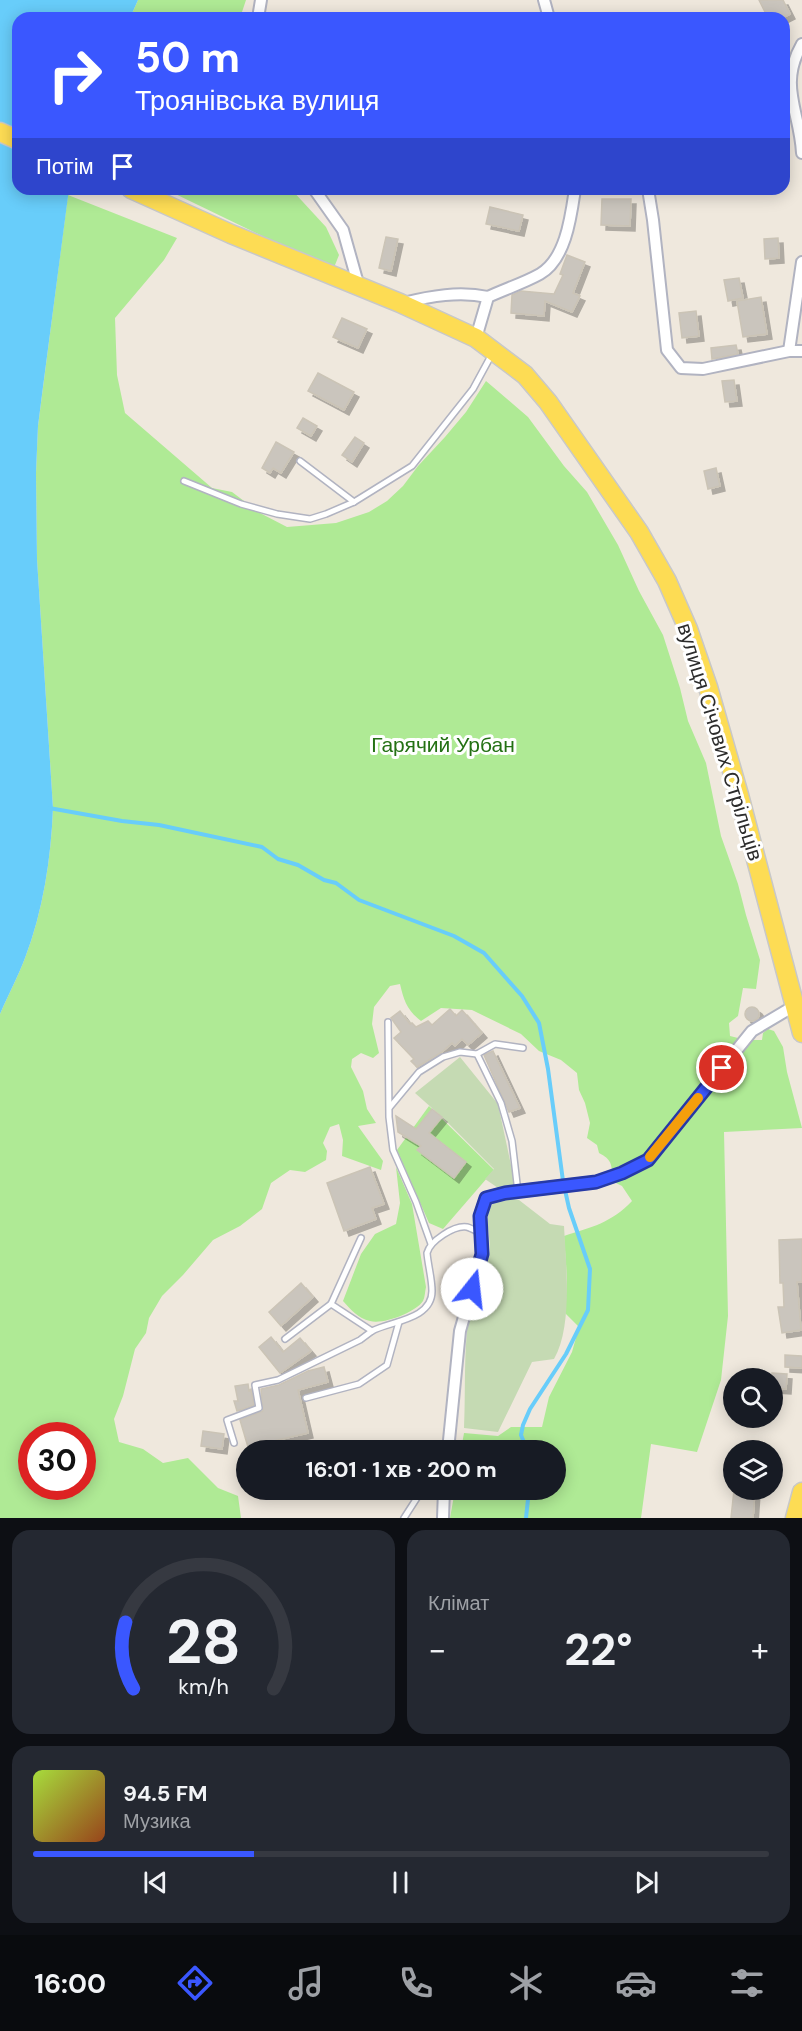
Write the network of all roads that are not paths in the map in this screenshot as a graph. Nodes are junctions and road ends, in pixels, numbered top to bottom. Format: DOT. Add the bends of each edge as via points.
graph roads {
  1 [pos="802,44"];
  2 [pos="790,77"];
  3 [pos="790,87"];
  4 [pos="802,153"];
  5 [pos="144,195"];
  6 [pos="318,195"];
  7 [pos="574,195"];
  8 [pos="649,195"];
  9 [pos="802,262"];
  10 [pos="359,287"];
  11 [pos="488,297"];
  12 [pos="400,303"];
  13 [pos="476,338"];
  14 [pos="494,350"];
  15 [pos="789,351"];
  16 [pos="802,351"];
  17 [pos="300,461"];
  18 [pos="184,481"];
  19 [pos="354,502"];
  20 [pos="795,1006"];
  21 [pos="388,1022"];
  22 [pos="802,1033"];
  23 [pos="523,1048"];
  24 [pos="477,1054"];
  25 [pos="389,1108"];
  26 [pos="518,1193"];
  27 [pos="482,1234"];
  28 [pos="361,1238"];
  29 [pos="431,1244"];
  30 [pos="332,1304"];
  31 [pos="399,1322"];
  32 [pos="372,1331"];
  33 [pos="285,1339"];
  34 [pos="306,1398"];
  35 [pos="449,1440"];
  36 [pos="234,1443"];
  37 [pos="802,1492"];
  38 [pos="416,1500"];
  39 [pos="444,1500"];
  40 [pos="404,1518"];
  41 [pos="443,1518"];
  42 [pos="795,1518"];
  1 -- 2 [label="street" via="794,57"];
  3 -- 4 [label="street"];
  5 -- 10 [label="main road, вулиця Січових Стрільців"];
  6 -- 10 [label="street" via="344,230"];
  7 -- 11 [label="street" via="563,242 552,264 540,274"];
  8 -- 15 [label="street" via="667,350 672,360 681,368 703,369"];
  9 -- 15 [label="street"];
  10 -- 12 [label="main road, вулиця Січових Стрільців"];
  11 -- 12 [label="street" via="441,294"];
  11 -- 13 [label="street"];
  12 -- 13 [label="main road, вулиця Січових Стрільців"];
  13 -- 14 [label="main road, вулиця Січових Стрільців"];
  14 -- 19 [label="lane" via="473,389 412,466"];
  14 -- 20 [label="main road, вулиця Січових Стрільців" via="525,375 548,402 639,532 667,580 708,687"];
  15 -- 16 [label="street"];
  17 -- 19 [label="lane"];
  18 -- 19 [label="lane" via="250,506 310,519"];
  20 -- 22 [label="main road, вулиця Січових Стрільців"];
  20 -- 26 [label="street" via="752,1031 648,1160 596,1182"];
  21 -- 25 [label="lane"];
  23 -- 24 [label="lane" via="495,1044"];
  24 -- 25 [label="lane" via="460,1052 443,1057 419,1072"];
  24 -- 26 [label="lane" via="501,1102 512,1141"];
  25 -- 29 [label="lane" via="393,1149"];
  26 -- 27 [label="street" via="486,1198 480,1216"];
  27 -- 29 [label="lane" via="461,1227"];
  27 -- 35 [label="street" via="482,1254 460,1331"];
  28 -- 30 [label="lane"];
  29 -- 31 [label="lane" via="427,1253 430,1302"];
  30 -- 32 [label="lane"];
  30 -- 33 [label="lane"];
  31 -- 32 [label="lane"];
  31 -- 34 [label="lane" via="387,1365 358,1384"];
  32 -- 36 [label="lane" via="278,1380 255,1385 259,1408 227,1420"];
  37 -- 42 [label="main road"];
  38 -- 40 [label="lane"];
  39 -- 41 [label="street"];
}
